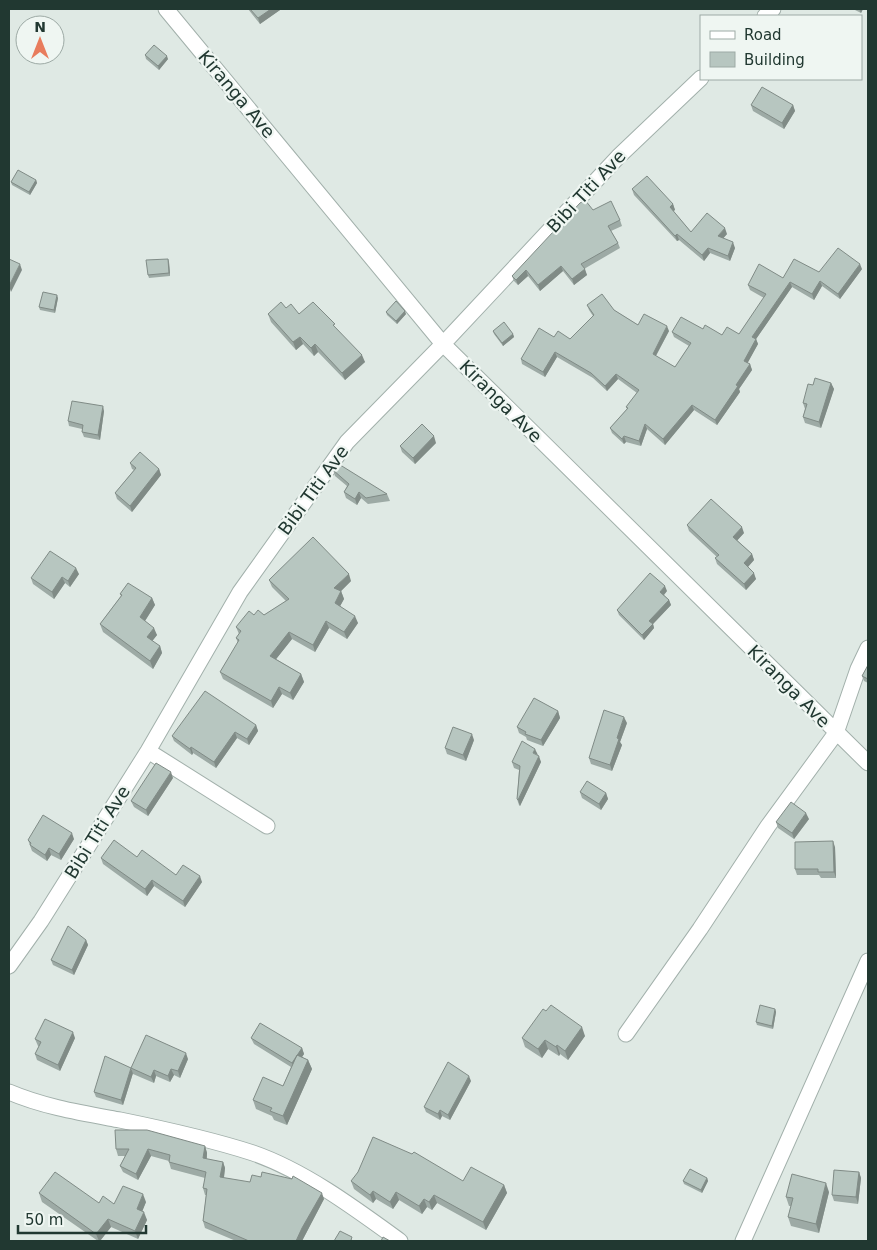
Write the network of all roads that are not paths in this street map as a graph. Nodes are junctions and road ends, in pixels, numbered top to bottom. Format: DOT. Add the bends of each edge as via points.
graph roads {
  1 [pos="166,9"];
  2 [pos="700,79"];
  3 [pos="444,344"];
  4 [pos="868,648"];
  5 [pos="836,733"];
  6 [pos="148,751"];
  7 [pos="868,764"];
  8 [pos="266,826"];
  9 [pos="868,961"];
  10 [pos="9,966"];
  11 [pos="626,1034"];
  12 [pos="9,1092"];
  13 [pos="400,1241"];
  14 [pos="743,1241"];
  1 -- 3 [label="street, Kiranga Ave"];
  2 -- 3 [label="street, Bibi Titi Ave" via="618,157"];
  3 -- 5 [label="street, Kiranga Ave"];
  3 -- 6 [label="street, Bibi Titi Ave" via="347,442 240,592"];
  4 -- 5 [label="street"];
  5 -- 7 [label="street, Kiranga Ave"];
  5 -- 11 [label="street" via="768,826"];
  6 -- 8 [label="street"];
  6 -- 10 [label="street, Bibi Titi Ave"];
  9 -- 14 [label="street"];
  12 -- 13 [label="street" via="77,1112 209,1140 254,1154 322,1187"];
}
